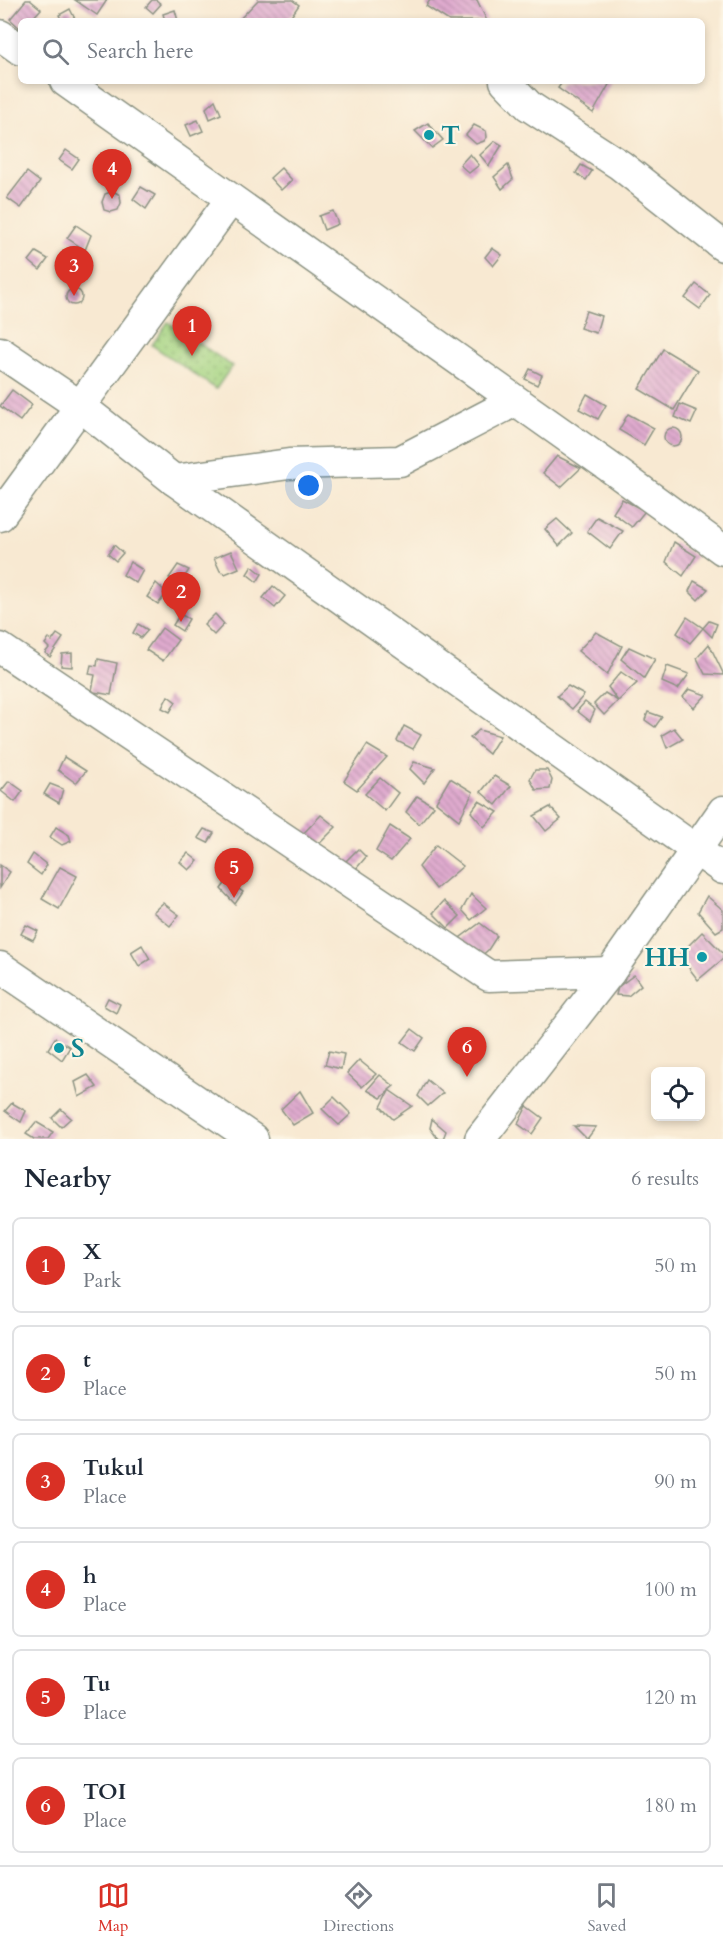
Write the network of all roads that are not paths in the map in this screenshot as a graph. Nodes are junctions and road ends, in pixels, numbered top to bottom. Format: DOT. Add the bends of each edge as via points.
graph roads {
  1 [pos="0,35"];
  2 [pos="18,48"];
  3 [pos="69,84"];
  4 [pos="508,84"];
  5 [pos="231,199"];
  6 [pos="723,246"];
  7 [pos="0,352"];
  8 [pos="515,400"];
  9 [pos="80,406"];
  10 [pos="174,480"];
  11 [pos="0,516"];
  12 [pos="721,548"];
  13 [pos="0,648"];
  14 [pos="723,811"];
  15 [pos="695,849"];
  16 [pos="723,869"];
  17 [pos="0,967"];
  18 [pos="610,972"];
  19 [pos="253,1139"];
  20 [pos="480,1139"];
  1 -- 2 [label="street"];
  3 -- 5 [label="street"];
  4 -- 6 [label="street" via="530,106 620,165"];
  5 -- 8 [label="street"];
  5 -- 9 [label="street"];
  7 -- 9 [label="street"];
  8 -- 10 [label="street" via="400,461 289,464"];
  8 -- 12 [label="street"];
  9 -- 10 [label="street"];
  9 -- 11 [label="street"];
  10 -- 15 [label="street"];
  13 -- 18 [label="street" via="489,976"];
  14 -- 15 [label="street"];
  15 -- 16 [label="street"];
  15 -- 18 [label="street"];
  17 -- 19 [label="street"];
  18 -- 20 [label="street"];
}
